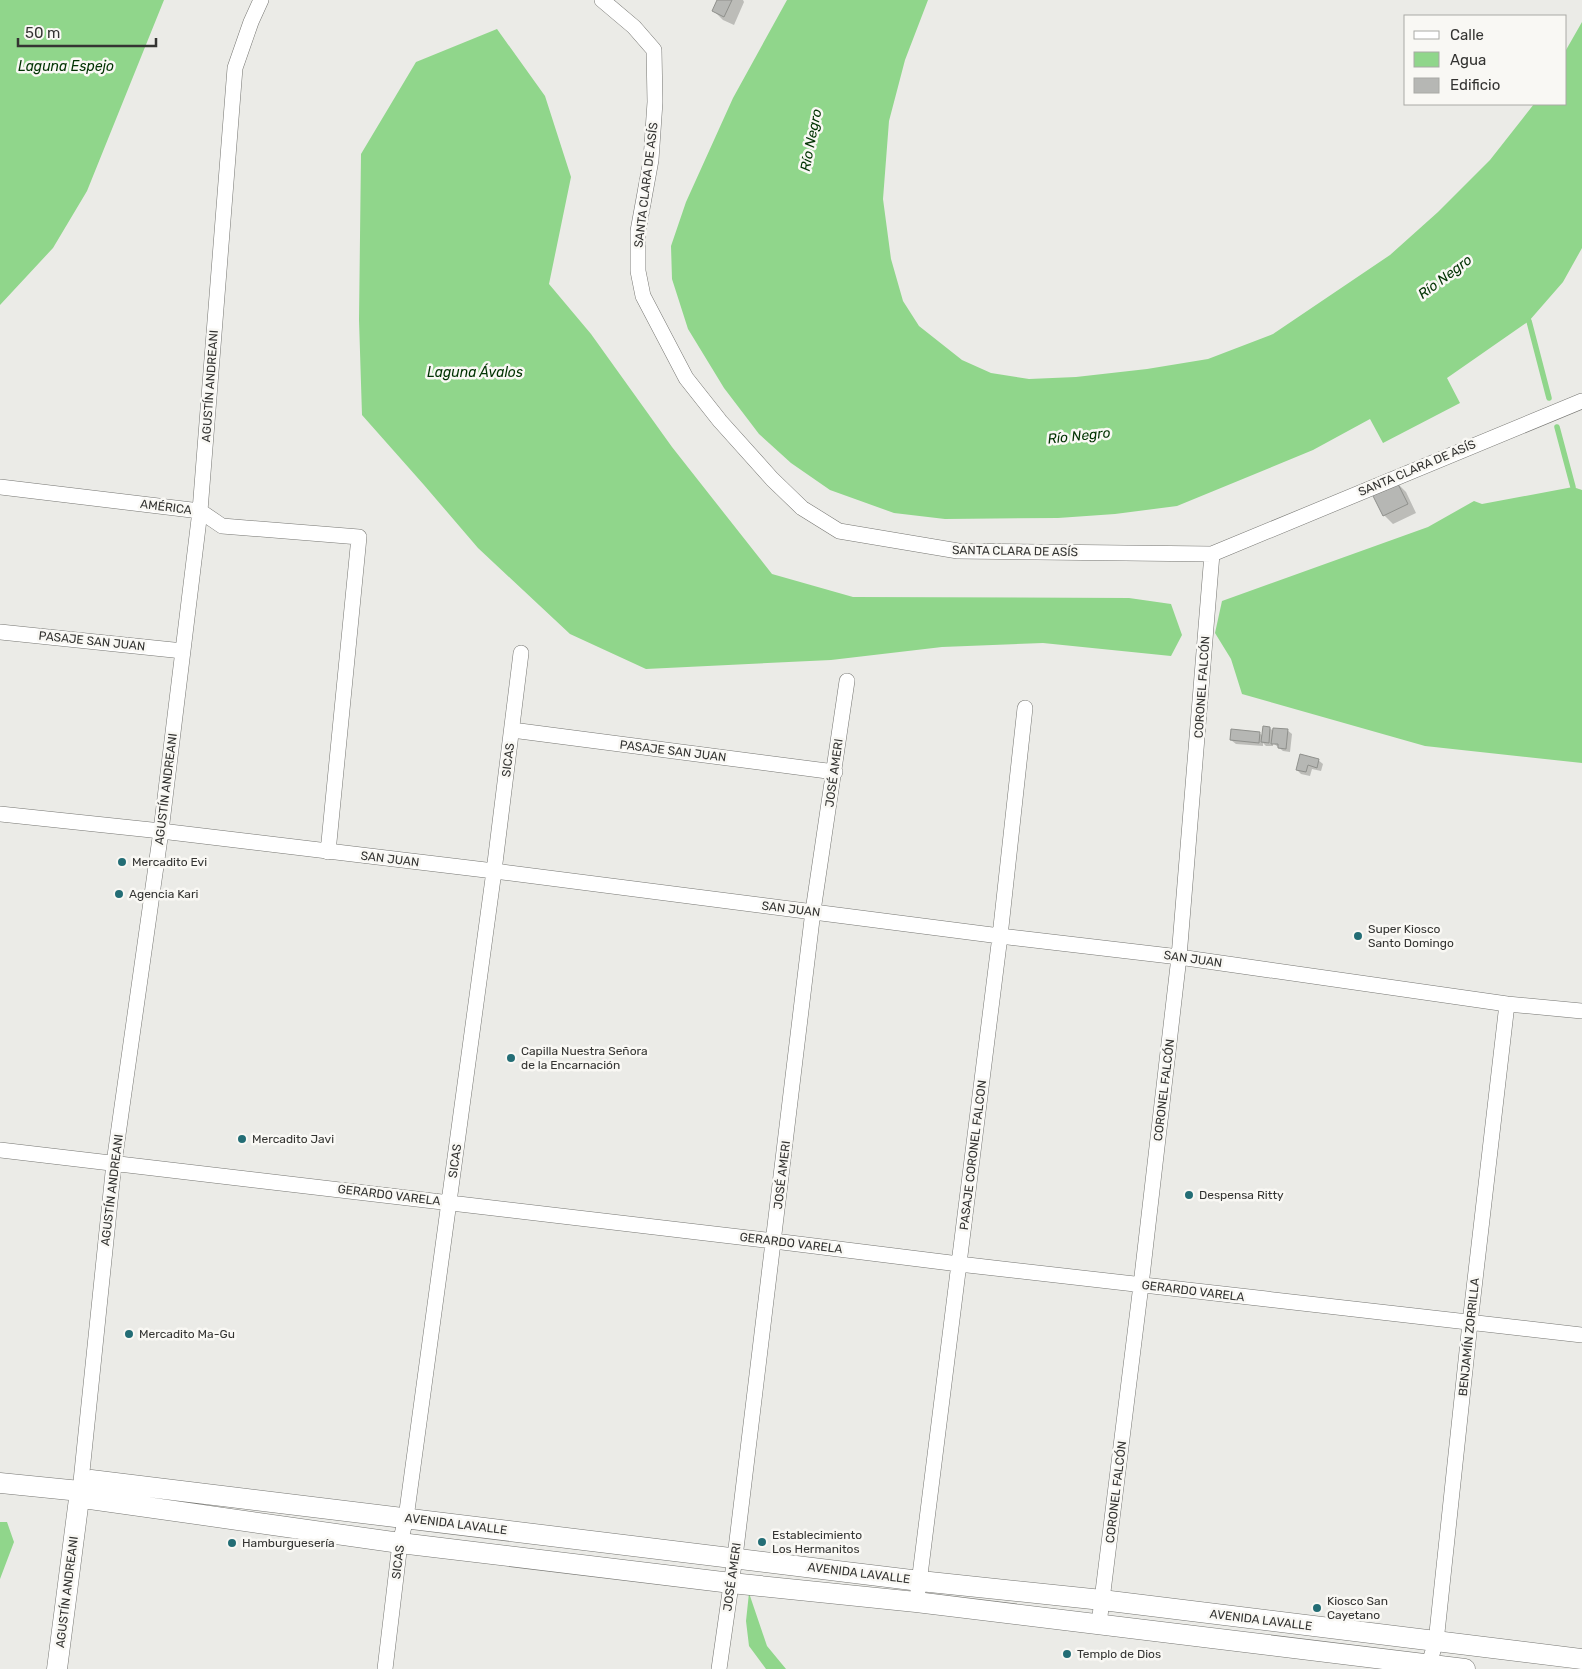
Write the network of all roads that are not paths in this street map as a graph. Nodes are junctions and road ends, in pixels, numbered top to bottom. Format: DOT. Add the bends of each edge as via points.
graph roads {
  1 [pos="261,0"];
  2 [pos="602,0"];
  3 [pos="1582,401"];
  4 [pos="0,486"];
  5 [pos="200,511"];
  6 [pos="1212,554"];
  7 [pos="0,632"];
  8 [pos="183,651"];
  9 [pos="521,653"];
  10 [pos="847,681"];
  11 [pos="1025,708"];
  12 [pos="512,730"];
  13 [pos="835,772"];
  14 [pos="0,814"];
  15 [pos="161,831"];
  16 [pos="328,852"];
  17 [pos="494,871"];
  18 [pos="813,911"];
  19 [pos="1000,936"];
  20 [pos="1179,956"];
  21 [pos="1507,1004"];
  22 [pos="1582,1011"];
  23 [pos="0,1150"];
  24 [pos="114,1163"];
  25 [pos="449,1202"];
  26 [pos="774,1241"];
  27 [pos="959,1264"];
  28 [pos="1141,1285"];
  29 [pos="1470,1323"];
  30 [pos="1582,1335"];
  31 [pos="0,1483"];
  32 [pos="80,1491"];
  33 [pos="406,1518"];
  34 [pos="400,1543"];
  35 [pos="735,1557"];
  36 [pos="920,1581"];
  37 [pos="731,1583"];
  38 [pos="1102,1600"];
  39 [pos="916,1602"];
  40 [pos="1099,1624"];
  41 [pos="1436,1642"];
  42 [pos="1582,1659"];
  43 [pos="1428,1667"];
  44 [pos="57,1669"];
  45 [pos="385,1669"];
  46 [pos="719,1669"];
  47 [pos="1465,1669"];
  1 -- 5 [label="street, AGUSTÍN ANDREANI" via="235,68"];
  2 -- 6 [label="street, SANTA CLARA DE ASÍS" via="634,27 654,50 651,160 638,232 638,270 643,296 686,378 772,479 802,508 839,531 958,551"];
  3 -- 6 [label="street, SANTA CLARA DE ASÍS"];
  4 -- 5 [label="street, AMÉRICA"];
  5 -- 8 [label="street, AGUSTÍN ANDREANI"];
  5 -- 16 [label="street, AMÉRICA" via="222,526 359,537"];
  6 -- 20 [label="street, CORONEL FALCÓN"];
  7 -- 8 [label="street, PASAJE SAN JUAN"];
  8 -- 15 [label="street, AGUSTÍN ANDREANI"];
  9 -- 12 [label="street, SICAS"];
  10 -- 13 [label="street, JOSÉ AMERI"];
  11 -- 19 [label="street, PASAJE CORONEL FALCON"];
  12 -- 13 [label="street, PASAJE SAN JUAN"];
  12 -- 17 [label="street, SICAS"];
  13 -- 18 [label="street, JOSÉ AMERI"];
  14 -- 15 [label="street, SAN JUAN"];
  15 -- 16 [label="street, SAN JUAN"];
  15 -- 24 [label="street, AGUSTÍN ANDREANI"];
  16 -- 17 [label="street, SAN JUAN"];
  17 -- 18 [label="street, SAN JUAN"];
  17 -- 25 [label="street, SICAS"];
  18 -- 19 [label="street, SAN JUAN"];
  18 -- 26 [label="street, JOSÉ AMERI"];
  19 -- 20 [label="street, SAN JUAN"];
  19 -- 27 [label="street, PASAJE CORONEL FALCON"];
  20 -- 21 [label="street, SAN JUAN"];
  20 -- 28 [label="street, CORONEL FALCÓN"];
  21 -- 22 [label="street, SAN JUAN"];
  21 -- 29 [label="street, BENJAMÍN ZORRILLA"];
  23 -- 24 [label="street, GERARDO VARELA"];
  24 -- 25 [label="street, GERARDO VARELA"];
  24 -- 32 [label="street, AGUSTÍN ANDREANI"];
  25 -- 26 [label="street, GERARDO VARELA"];
  25 -- 33 [label="street, SICAS"];
  26 -- 27 [label="street, GERARDO VARELA"];
  26 -- 35 [label="street, JOSÉ AMERI"];
  27 -- 28 [label="street, GERARDO VARELA"];
  27 -- 36 [label="street, PASAJE CORONEL FALCON"];
  28 -- 29 [label="street, GERARDO VARELA"];
  28 -- 38 [label="street, CORONEL FALCÓN"];
  29 -- 30 [label="street, GERARDO VARELA"];
  29 -- 41 [label="street, BENJAMÍN ZORRILLA"];
  31 -- 32 [label="main road, AVENIDA LAVALLE"];
  32 -- 33 [label="main road, AVENIDA LAVALLE" via="91,1480"];
  32 -- 34 [label="main road, AVENIDA LAVALLE" via="90,1498"];
  32 -- 44 [label="main road, AGUSTÍN ANDREANI"];
  33 -- 34 [label="street, SICAS"];
  33 -- 35 [label="main road, AVENIDA LAVALLE"];
  34 -- 37 [label="main road, AVENIDA LAVALLE"];
  34 -- 45 [label="street, SICAS"];
  35 -- 36 [label="main road, AVENIDA LAVALLE"];
  35 -- 37 [label="street, JOSÉ AMERI"];
  36 -- 38 [label="main road, AVENIDA LAVALLE"];
  36 -- 39 [label="street, PASAJE CORONEL FALCON"];
  37 -- 39 [label="main road, AVENIDA LAVALLE"];
  37 -- 46 [label="street, JOSÉ AMERI"];
  38 -- 40 [label="street, CORONEL FALCÓN"];
  38 -- 41 [label="main road, AVENIDA LAVALLE"];
  39 -- 40 [label="main road, AVENIDA LAVALLE"];
  40 -- 43 [label="main road, AVENIDA LAVALLE"];
  41 -- 42 [label="main road, AVENIDA LAVALLE"];
  41 -- 43 [label="street, BENJAMÍN ZORRILLA"];
  43 -- 47 [label="main road, AVENIDA LAVALLE"];
}
